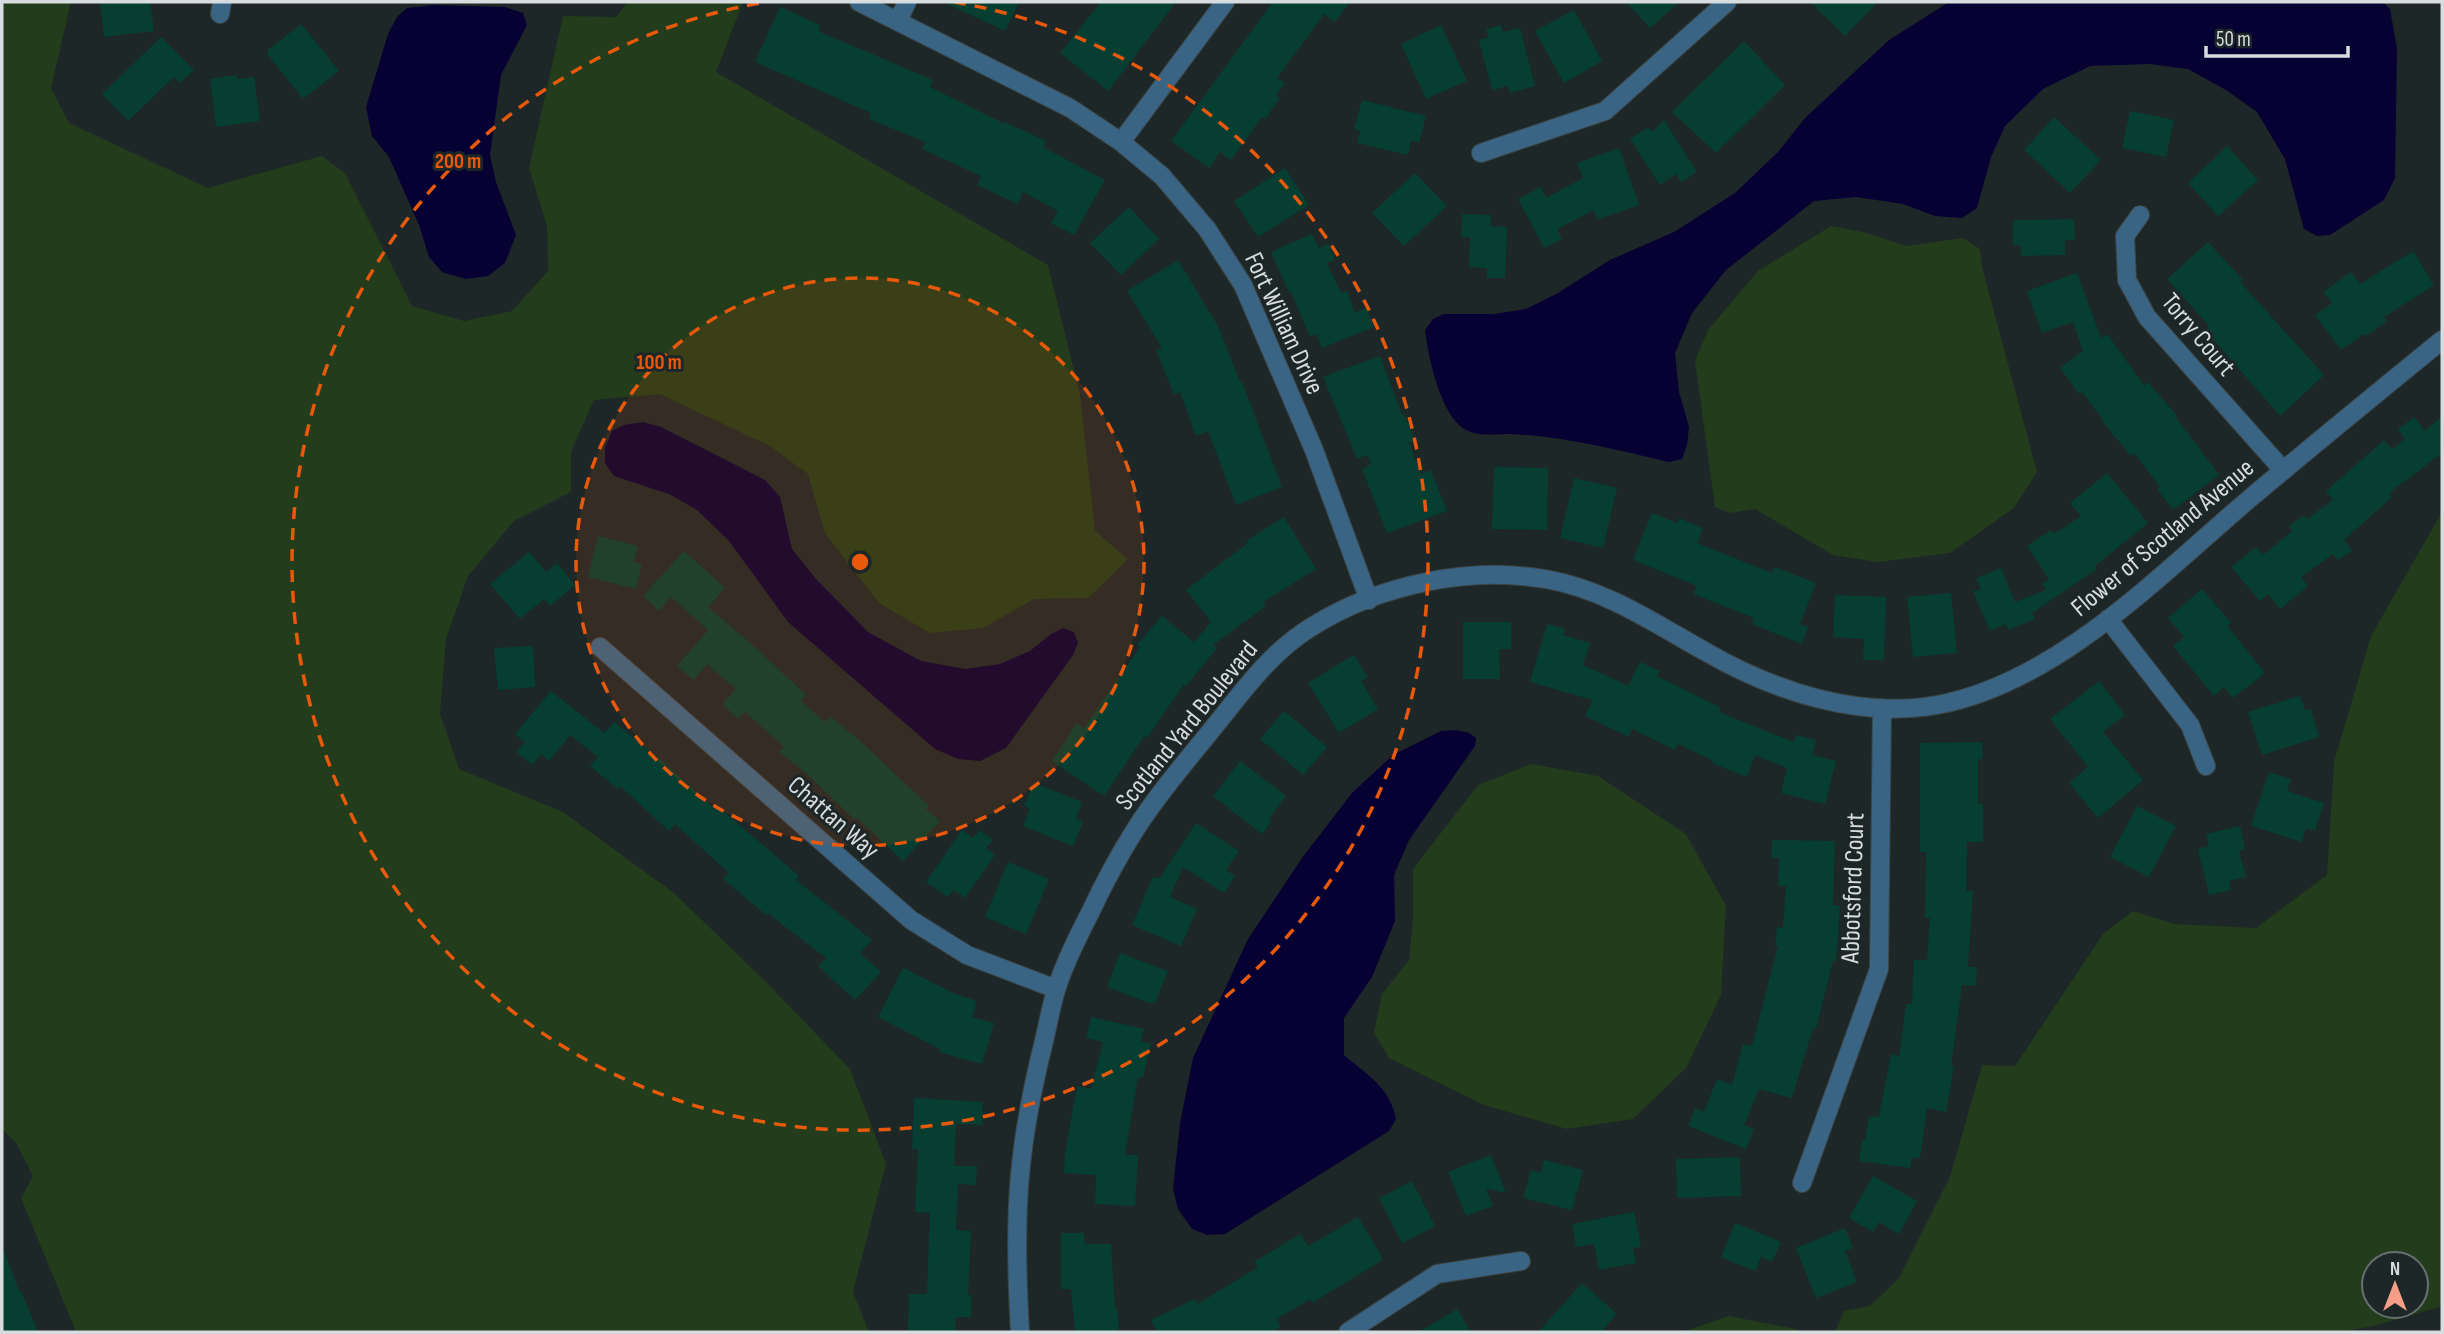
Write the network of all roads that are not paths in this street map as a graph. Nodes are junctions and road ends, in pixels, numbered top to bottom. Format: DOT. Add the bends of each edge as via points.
graph roads {
  1 [pos="859,2"];
  2 [pos="907,2"];
  3 [pos="1225,2"];
  4 [pos="1727,2"];
  5 [pos="898,21"];
  6 [pos="1121,142"];
  7 [pos="1482,153"];
  8 [pos="2140,215"];
  9 [pos="2442,340"];
  10 [pos="2283,470"];
  11 [pos="1369,600"];
  12 [pos="2108,619"];
  13 [pos="600,647"];
  14 [pos="1882,708"];
  15 [pos="2206,765"];
  16 [pos="1056,989"];
  17 [pos="1802,1182"];
  18 [pos="1521,1261"];
  19 [pos="1020,1332"];
  20 [pos="1348,1332"];
  1 -- 5 [label="street, Fort William Drive"];
  2 -- 5 [label="street"];
  3 -- 6 [label="street"];
  4 -- 7 [label="street" via="1605,111"];
  5 -- 6 [label="street, Fort William Drive" via="1070,108"];
  6 -- 11 [label="street, Fort William Drive" via="1162,176 1207,229 1243,285 1314,450"];
  8 -- 10 [label="street, Torry Court" via="2125,236 2127,281 2147,317"];
  9 -- 10 [label="street, Flower of Scotland Avenue"];
  10 -- 12 [label="street, Flower of Scotland Avenue"];
  11 -- 14 [label="street, Scotland Yard Boulevard" via="1443,579 1491,575 1545,579 1598,593 1744,673 1789,691"];
  11 -- 16 [label="street, Scotland Yard Boulevard" via="1313,625 1284,646 1203,740 1136,828 1083,926"];
  12 -- 14 [label="street, Flower of Scotland Avenue" via="2050,660 1981,693 1934,706"];
  12 -- 15 [label="street" via="2190,724"];
  13 -- 16 [label="street, Chattan Way" via="911,920 967,955"];
  14 -- 17 [label="street, Abbotsford Court" via="1879,969"];
  16 -- 19 [label="street, Scotland Yard Boulevard" via="1031,1093 1020,1175"];
  18 -- 20 [label="street" via="1437,1273"];
}
